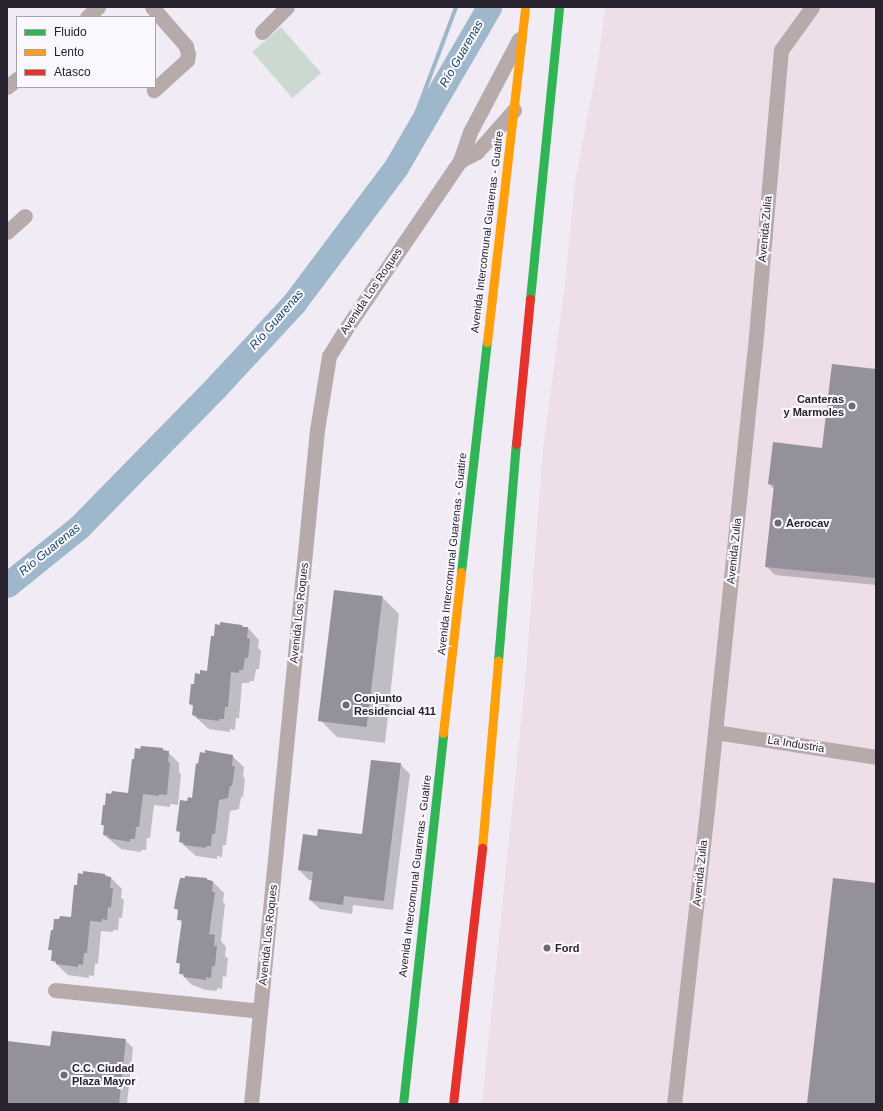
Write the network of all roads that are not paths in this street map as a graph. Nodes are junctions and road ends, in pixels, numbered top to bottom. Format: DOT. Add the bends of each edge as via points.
graph roads {
  1 [pos="98,7"];
  2 [pos="152,7"];
  3 [pos="287,7"];
  4 [pos="525,7"];
  5 [pos="559,7"];
  6 [pos="812,7"];
  7 [pos="88,16"];
  8 [pos="523,31"];
  9 [pos="262,32"];
  10 [pos="16,79"];
  11 [pos="7,87"];
  12 [pos="154,90"];
  13 [pos="514,110"];
  14 [pos="460,161"];
  15 [pos="25,216"];
  16 [pos="7,232"];
  17 [pos="715,732"];
  18 [pos="876,757"];
  19 [pos="55,990"];
  20 [pos="260,1011"];
  21 [pos="251,1104"];
  22 [pos="403,1104"];
  23 [pos="453,1104"];
  24 [pos="674,1104"];
  1 -- 7 [label="street"];
  2 -- 12 [label="street" via="186,46 188,54 187,60"];
  3 -- 9 [label="street"];
  4 -- 8 [label="main road, Avenida Intercomunal Guarenas - Guatire"];
  5 -- 23 [label="main road" via="518,420 485,822"];
  6 -- 17 [label="street, Avenida Zulia" via="781,50"];
  8 -- 13 [label="main road, Avenida Intercomunal Guarenas - Guatire"];
  8 -- 14 [label="street, Avenida Los Roques" via="486,98"];
  10 -- 11 [label="street"];
  13 -- 14 [label="street, Avenida Los Roques" via="477,152"];
  13 -- 22 [label="main road, Avenida Intercomunal Guarenas - Guatire"];
  14 -- 20 [label="street, Avenida Los Roques" via="344,330 329,356 317,430"];
  15 -- 16 [label="street"];
  17 -- 18 [label="street, La Industria"];
  17 -- 24 [label="street, Avenida Zulia"];
  19 -- 20 [label="street"];
  20 -- 21 [label="street, Avenida Los Roques"];
}
